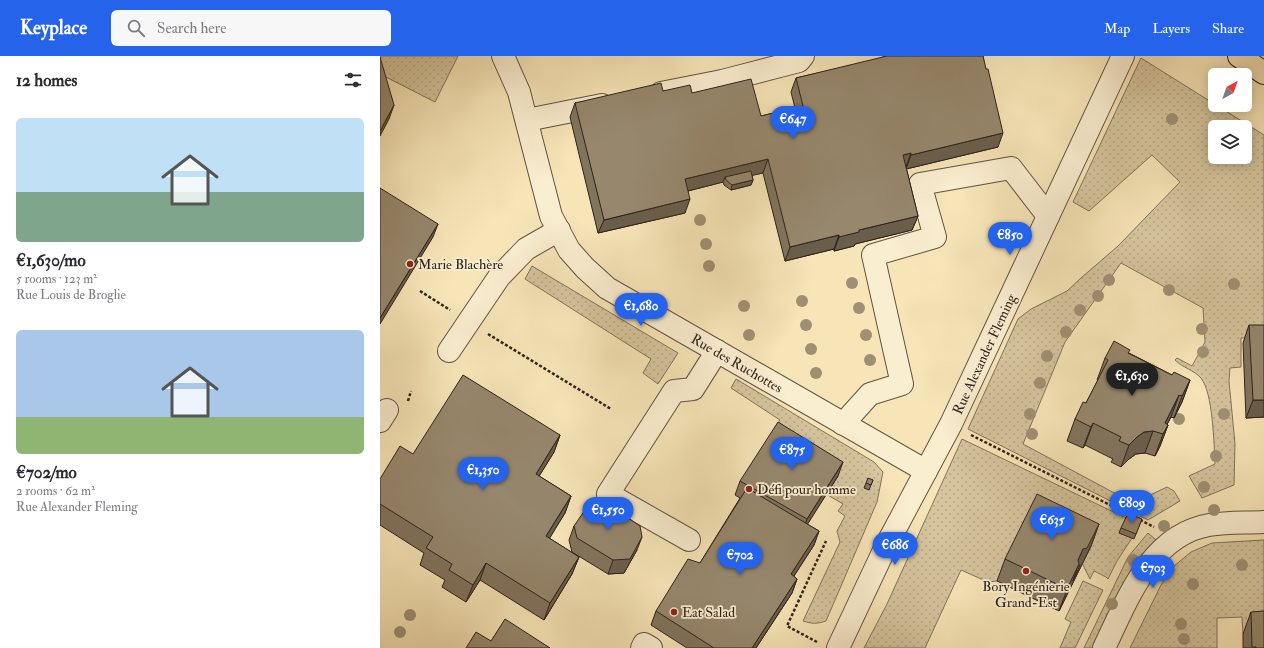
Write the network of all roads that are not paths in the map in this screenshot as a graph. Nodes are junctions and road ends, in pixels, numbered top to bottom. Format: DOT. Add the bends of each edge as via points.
graph roads {
  1 [pos="503,56"];
  2 [pos="804,56"];
  3 [pos="1123,56"];
  4 [pos="1239,56"];
  5 [pos="1264,73"];
  6 [pos="644,96"];
  7 [pos="620,101"];
  8 [pos="527,120"];
  9 [pos="1048,216"];
  10 [pos="559,230"];
  11 [pos="449,351"];
  12 [pos="717,351"];
  13 [pos="843,424"];
  14 [pos="926,471"];
  15 [pos="1264,522"];
  16 [pos="689,540"];
  17 [pos="830,646"];
  18 [pos="642,648"];
  19 [pos="651,648"];
  20 [pos="1104,648"];
  1 -- 8 [label="street, Rue des Ruchottes" via="519,92"];
  2 -- 6 [label="street" via="799,61 722,81"];
  3 -- 9 [label="street, Rue Alexander Fleming"];
  4 -- 5 [label="highway"];
  7 -- 8 [label="street"];
  8 -- 10 [label="street, Rue des Ruchottes" via="551,216"];
  9 -- 13 [label="street" via="1011,168 920,184 935,237 873,255 902,384 870,394"];
  9 -- 14 [label="street, Rue Alexander Fleming" via="951,424"];
  10 -- 11 [label="street" via="526,249 499,277"];
  10 -- 12 [label="street, Rue des Ruchottes" via="569,250 607,288"];
  12 -- 13 [label="street, Rue des Ruchottes"];
  12 -- 16 [label="street" via="693,389 674,391 608,494"];
  13 -- 14 [label="street, Rue des Ruchottes"];
  14 -- 17 [label="street, Rue Alexander Fleming"];
  15 -- 20 [label="street" via="1209,525 1187,532 1170,542 1154,558 1140,578"];
  18 -- 19 [label="street" via="644,644"];
}
